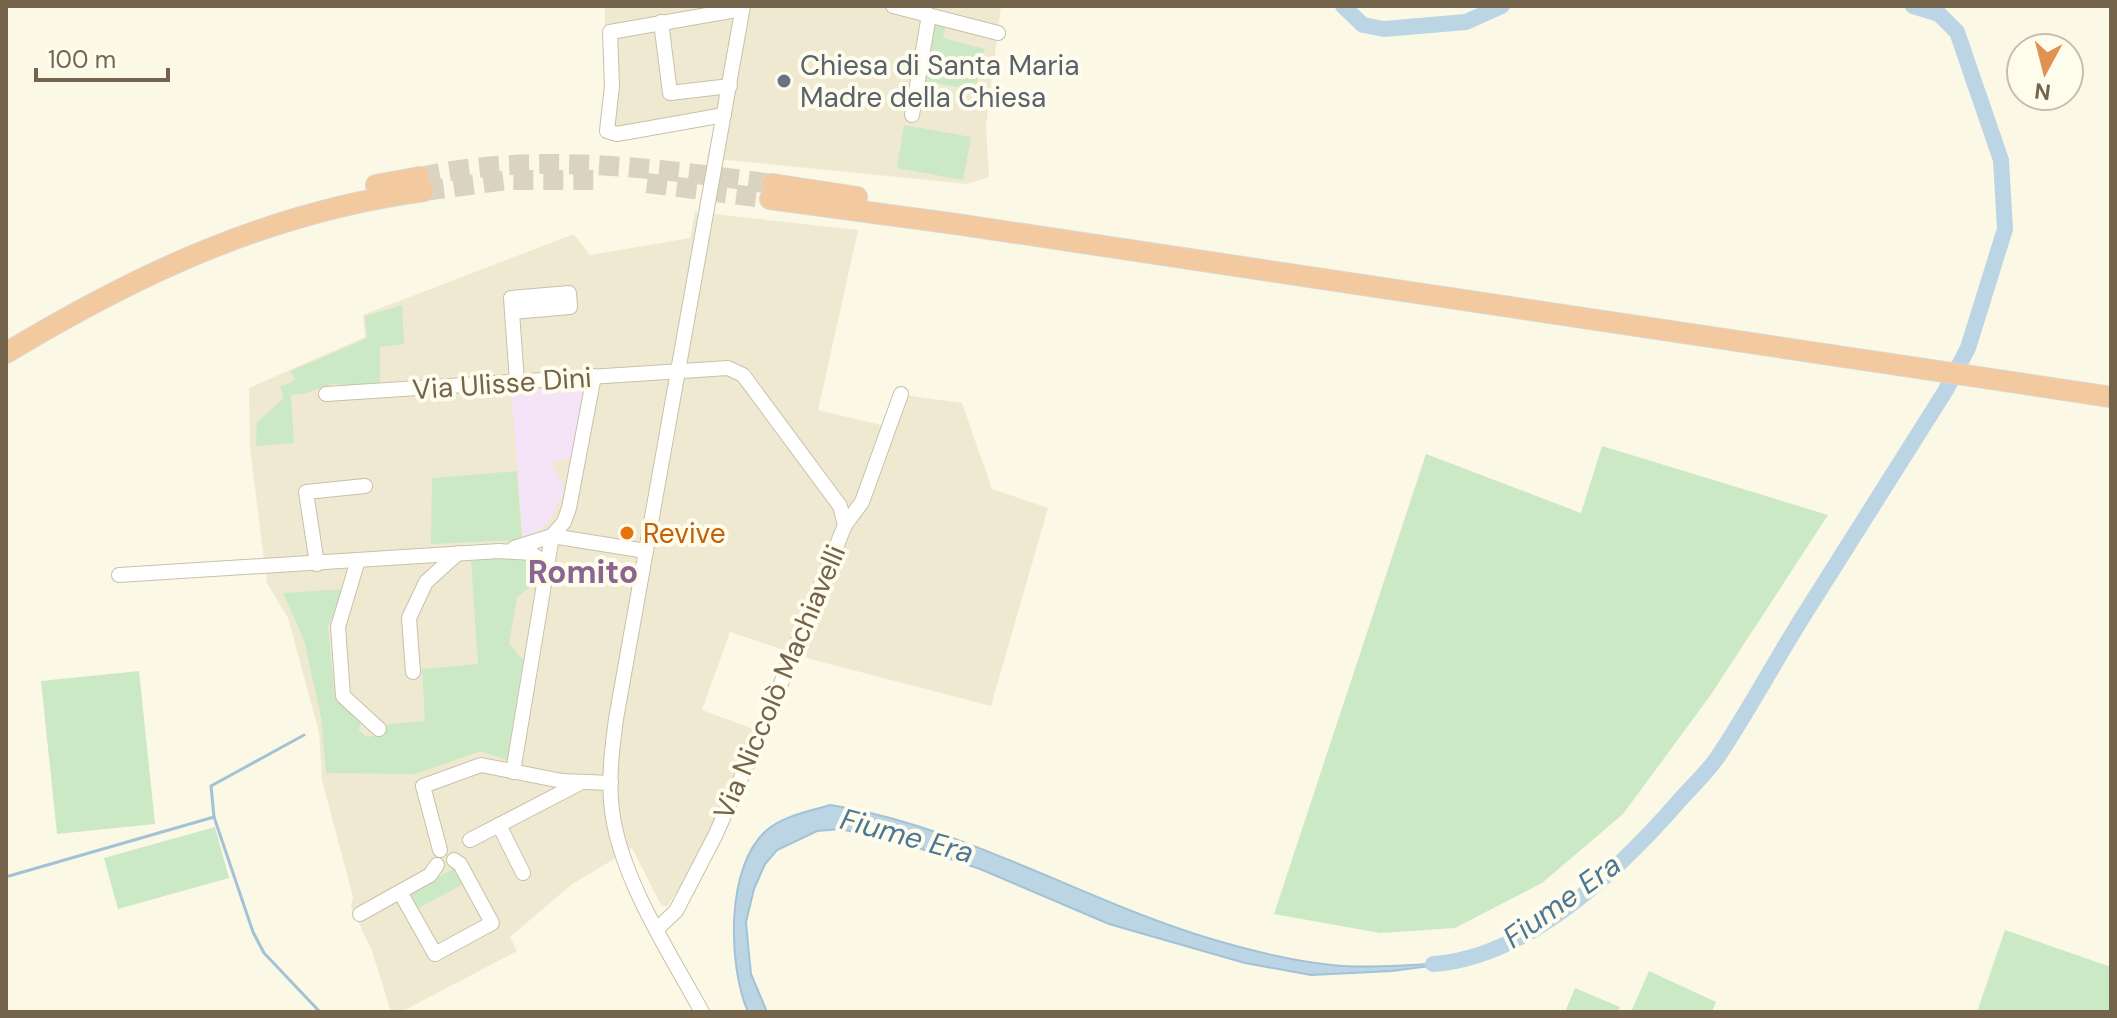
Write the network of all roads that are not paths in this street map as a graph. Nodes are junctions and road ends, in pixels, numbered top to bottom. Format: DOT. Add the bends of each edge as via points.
graph roads {
  1 [pos="893,6"];
  2 [pos="742,8"];
  3 [pos="929,15"];
  4 [pos="661,22"];
  5 [pos="998,33"];
  6 [pos="730,86"];
  7 [pos="724,115"];
  8 [pos="912,115"];
  9 [pos="771,192"];
  10 [pos="512,312"];
  11 [pos="6,340"];
  12 [pos="1771,341"];
  13 [pos="6,353"];
  14 [pos="677,372"];
  15 [pos="594,376"];
  16 [pos="517,382"];
  17 [pos="2111,387"];
  18 [pos="326,394"];
  19 [pos="901,394"];
  20 [pos="2111,397"];
  21 [pos="365,486"];
  22 [pos="845,525"];
  23 [pos="552,536"];
  24 [pos="499,551"];
  25 [pos="646,551"];
  26 [pos="458,553"];
  27 [pos="358,560"];
  28 [pos="317,564"];
  29 [pos="548,565"];
  30 [pos="119,575"];
  31 [pos="413,672"];
  32 [pos="379,729"];
  33 [pos="513,772"];
  34 [pos="580,783"];
  35 [pos="611,783"];
  36 [pos="499,825"];
  37 [pos="470,840"];
  38 [pos="439,857"];
  39 [pos="523,873"];
  40 [pos="400,892"];
  41 [pos="360,914"];
  42 [pos="654,922"];
  43 [pos="678,969"];
  44 [pos="689,1012"];
  45 [pos="702,1012"];
  1 -- 3 [label="street"];
  2 -- 4 [label="street"];
  2 -- 6 [label="street"];
  3 -- 5 [label="street"];
  3 -- 8 [label="street"];
  4 -- 6 [label="street" via="670,93"];
  4 -- 7 [label="street" via="610,32 607,131 617,134"];
  6 -- 7 [label="street"];
  7 -- 14 [label="street"];
  9 -- 12 [label="highway"];
  10 -- 16 [label="street"];
  11 -- 13 [label="highway" via="143,263 221,230 328,196 422,184 281,221 196,252"];
  12 -- 17 [label="highway"];
  12 -- 20 [label="highway"];
  14 -- 15 [label="street, Via Ulisse Dini"];
  14 -- 22 [label="street, Via Niccolò Machiavelli" via="720,367 743,375 840,506"];
  14 -- 25 [label="street"];
  15 -- 16 [label="street, Via Ulisse Dini"];
  15 -- 23 [label="street" via="569,508"];
  16 -- 18 [label="street, Via Ulisse Dini"];
  19 -- 22 [label="street" via="862,502"];
  21 -- 28 [label="street" via="306,492"];
  22 -- 42 [label="street, Via Niccolò Machiavelli" via="715,836 676,911"];
  23 -- 24 [label="street"];
  23 -- 25 [label="street"];
  23 -- 29 [label="street"];
  24 -- 26 [label="street"];
  24 -- 29 [label="street" via="531,553"];
  25 -- 35 [label="street" via="616,719"];
  26 -- 27 [label="street"];
  26 -- 31 [label="street" via="426,582 409,618"];
  27 -- 28 [label="street"];
  27 -- 32 [label="street" via="338,627 343,696"];
  28 -- 30 [label="street"];
  29 -- 33 [label="street"];
  33 -- 34 [label="street"];
  33 -- 38 [label="street" via="481,765 423,786"];
  34 -- 35 [label="street"];
  34 -- 36 [label="street"];
  35 -- 42 [label="street" via="626,866"];
  36 -- 37 [label="street"];
  36 -- 39 [label="street"];
  38 -- 40 [label="street" via="430,875"];
  38 -- 40 [label="street" via="450,850 492,923 435,954"];
  40 -- 41 [label="street"];
  42 -- 43 [label="street"];
  43 -- 44 [label="street"];
  43 -- 45 [label="street"];
}
